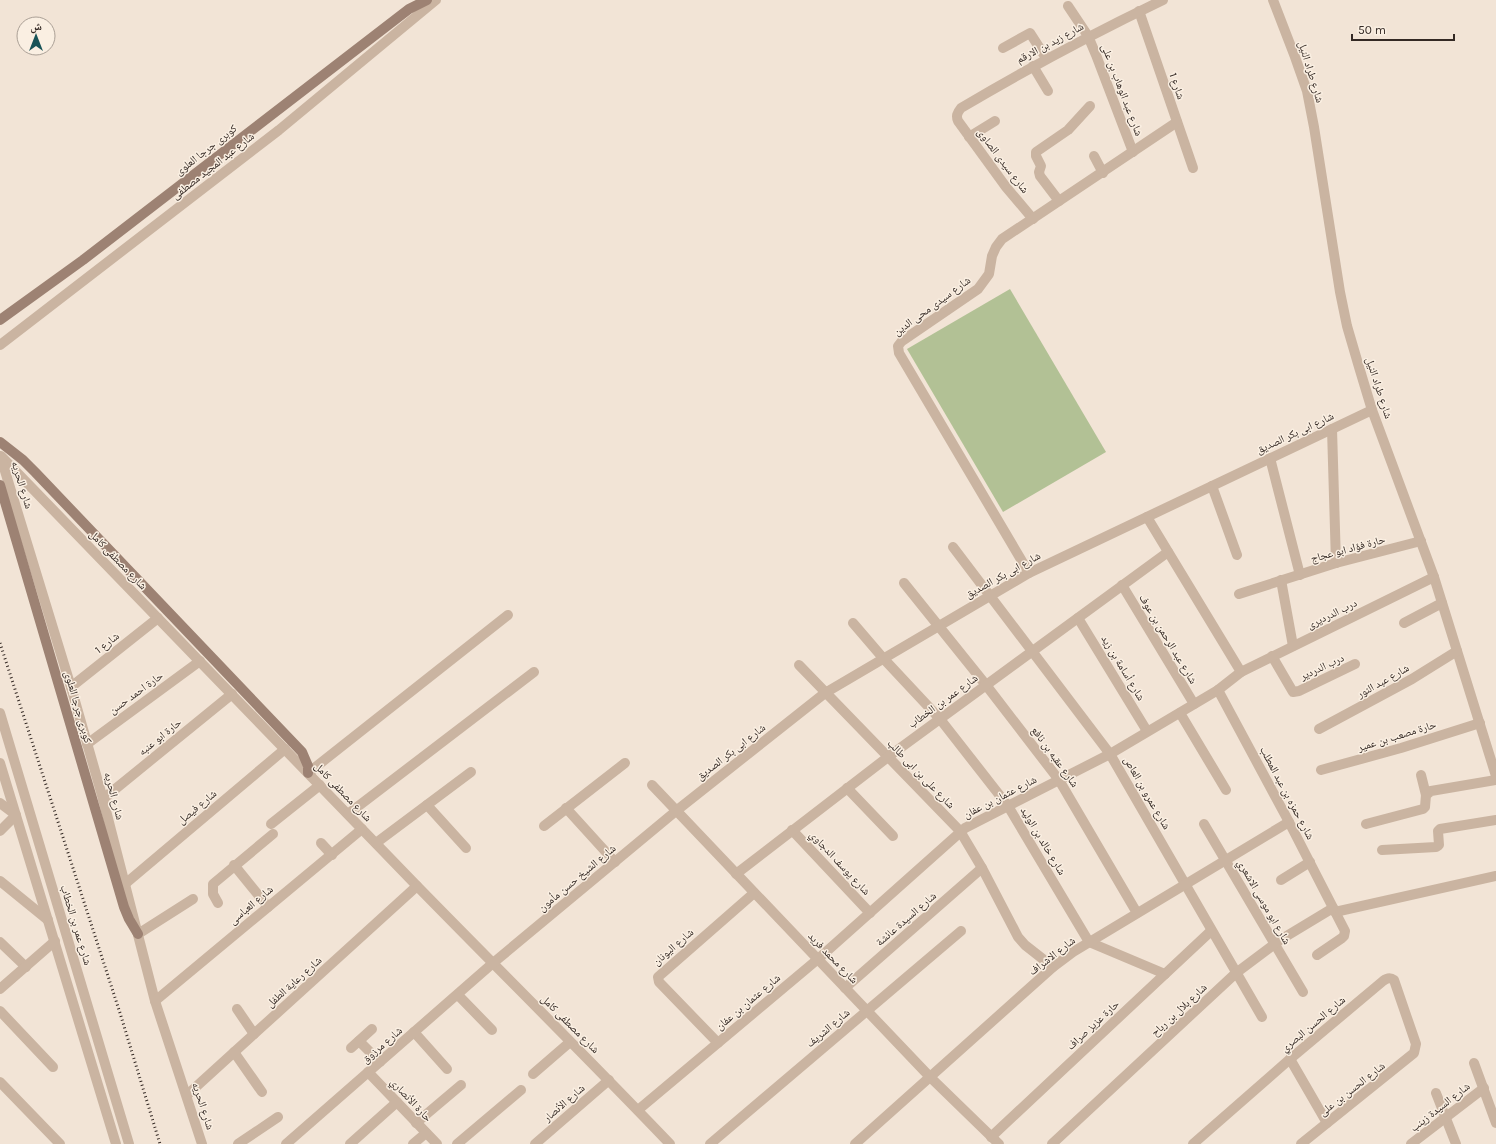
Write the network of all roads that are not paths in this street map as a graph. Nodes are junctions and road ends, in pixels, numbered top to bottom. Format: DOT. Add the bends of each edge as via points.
graph roads {
  1 [pos="427,0"];
  2 [pos="436,0"];
  3 [pos="1163,0"];
  4 [pos="1273,0"];
  5 [pos="1068,6"];
  6 [pos="1139,12"];
  7 [pos="1088,36"];
  8 [pos="1003,48"];
  9 [pos="1046,58"];
  10 [pos="1032,66"];
  11 [pos="1048,91"];
  12 [pos="1090,106"];
  13 [pos="956,116"];
  14 [pos="995,121"];
  15 [pos="1177,122"];
  16 [pos="969,137"];
  17 [pos="1133,152"];
  18 [pos="1094,156"];
  19 [pos="1193,168"];
  20 [pos="1103,173"];
  21 [pos="1059,201"];
  22 [pos="1033,219"];
  23 [pos="0,320"];
  24 [pos="0,345"];
  25 [pos="1372,410"];
  26 [pos="1332,429"];
  27 [pos="0,442"];
  28 [pos="0,455"];
  29 [pos="1270,458"];
  30 [pos="0,485"];
  31 [pos="1212,486"];
  32 [pos="1147,517"];
  33 [pos="1421,541"];
  34 [pos="954,547"];
  35 [pos="1168,552"];
  36 [pos="1237,555"];
  37 [pos="1336,564"];
  38 [pos="1029,573"];
  39 [pos="1300,574"];
  40 [pos="1434,577"];
  41 [pos="1281,580"];
  42 [pos="904,583"];
  43 [pos="1122,585"];
  44 [pos="1239,594"];
  45 [pos="990,596"];
  46 [pos="1442,603"];
  47 [pos="508,615"];
  48 [pos="158,618"];
  49 [pos="1078,618"];
  50 [pos="853,623"];
  51 [pos="1404,623"];
  52 [pos="938,626"];
  53 [pos="1293,646"];
  54 [pos="1032,651"];
  55 [pos="1457,651"];
  56 [pos="1272,656"];
  57 [pos="883,658"];
  58 [pos="200,661"];
  59 [pos="1354,664"];
  60 [pos="799,665"];
  61 [pos="534,672"];
  62 [pos="1241,672"];
  63 [pos="986,685"];
  64 [pos="71,687"];
  65 [pos="1218,690"];
  66 [pos="826,693"];
  67 [pos="232,694"];
  68 [pos="1194,704"];
  69 [pos="0,713"];
  70 [pos="1180,713"];
  71 [pos="940,719"];
  72 [pos="1480,723"];
  73 [pos="1319,729"];
  74 [pos="1148,732"];
  75 [pos="87,744"];
  76 [pos="285,749"];
  77 [pos="1110,754"];
  78 [pos="888,757"];
  79 [pos="0,763"];
  80 [pos="625,763"];
  81 [pos="1321,770"];
  82 [pos="471,772"];
  83 [pos="308,773"];
  84 [pos="1421,775"];
  85 [pos="1496,776"];
  86 [pos="1059,780"];
  87 [pos="1496,780"];
  88 [pos="320,785"];
  89 [pos="652,785"];
  90 [pos="847,788"];
  91 [pos="1226,790"];
  92 [pos="1426,795"];
  93 [pos="103,799"];
  94 [pos="0,803"];
  95 [pos="428,805"];
  96 [pos="1008,806"];
  97 [pos="566,808"];
  98 [pos="676,811"];
  99 [pos="348,814"];
  100 [pos="16,815"];
  101 [pos="1496,820"];
  102 [pos="1289,822"];
  103 [pos="1204,824"];
  104 [pos="1366,824"];
  105 [pos="544,826"];
  106 [pos="362,829"];
  107 [pos="792,830"];
  108 [pos="0,831"];
  109 [pos="960,831"];
  110 [pos="893,836"];
  111 [pos="321,843"];
  112 [pos="376,843"];
  113 [pos="466,848"];
  114 [pos="1382,850"];
  115 [pos="332,855"];
  116 [pos="1226,860"];
  117 [pos="615,862"];
  118 [pos="1310,862"];
  119 [pos="234,865"];
  120 [pos="982,868"];
  121 [pos="736,874"];
  122 [pos="1496,876"];
  123 [pos="1281,880"];
  124 [pos="0,881"];
  125 [pos="125,884"];
  126 [pos="1185,884"];
  127 [pos="417,886"];
  128 [pos="754,893"];
  129 [pos="193,899"];
  130 [pos="218,903"];
  131 [pos="268,907"];
  132 [pos="1334,910"];
  133 [pos="870,912"];
  134 [pos="1137,912"];
  135 [pos="48,920"];
  136 [pos="961,931"];
  137 [pos="1212,931"];
  138 [pos="138,934"];
  139 [pos="55,941"];
  140 [pos="0,942"];
  141 [pos="1089,942"];
  142 [pos="1274,943"];
  143 [pos="1317,955"];
  144 [pos="818,959"];
  145 [pos="493,964"];
  146 [pos="26,967"];
  147 [pos="1053,967"];
  148 [pos="1236,973"];
  149 [pos="1165,974"];
  150 [pos="845,988"];
  151 [pos="0,989"];
  152 [pos="1303,992"];
  153 [pos="458,995"];
  154 [pos="155,1001"];
  155 [pos="237,1010"];
  156 [pos="0,1011"];
  157 [pos="867,1011"];
  158 [pos="1262,1017"];
  159 [pos="372,1029"];
  160 [pos="492,1030"];
  161 [pos="414,1032"];
  162 [pos="254,1034"];
  163 [pos="359,1041"];
  164 [pos="570,1042"];
  165 [pos="718,1043"];
  166 [pos="351,1048"];
  167 [pos="1416,1050"];
  168 [pos="234,1052"];
  169 [pos="1290,1059"];
  170 [pos="380,1062"];
  171 [pos="1474,1063"];
  172 [pos="53,1067"];
  173 [pos="447,1069"];
  174 [pos="368,1072"];
  175 [pos="533,1074"];
  176 [pos="930,1077"];
  177 [pos="609,1080"];
  178 [pos="0,1082"];
  179 [pos="461,1085"];
  180 [pos="1484,1088"];
  181 [pos="521,1090"];
  182 [pos="262,1092"];
  183 [pos="1436,1093"];
  184 [pos="187,1095"];
  185 [pos="397,1102"];
  186 [pos="638,1110"];
  187 [pos="278,1117"];
  188 [pos="1445,1118"];
  189 [pos="416,1123"];
  190 [pos="1328,1123"];
  191 [pos="1496,1123"];
  192 [pos="426,1133"];
  193 [pos="991,1137"];
  194 [pos="60,1144"];
  195 [pos="116,1144"];
  196 [pos="129,1144"];
  197 [pos="202,1144"];
  198 [pos="238,1144"];
  199 [pos="286,1144"];
  200 [pos="350,1144"];
  201 [pos="413,1144"];
  202 [pos="437,1144"];
  203 [pos="457,1144"];
  204 [pos="535,1144"];
  205 [pos="670,1144"];
  206 [pos="710,1144"];
  207 [pos="855,1144"];
  208 [pos="999,1144"];
  209 [pos="1052,1144"];
  210 [pos="1193,1144"];
  211 [pos="1301,1144"];
  212 [pos="1412,1144"];
  213 [pos="1456,1144"];
  1 -- 23 [label="street, كوبرى جرجا العلوى" via="409,9 83,260"];
  2 -- 24 [label="street, شارع عبد المجيد مصطفى" via="279,130"];
  3 -- 6 [label="street, شارع زيد بن الارقم"];
  4 -- 25 [label="street, شارع طراد النيل" via="1307,91 1340,292 1347,326"];
  5 -- 7 [label="street, شارع عبد الوهاب بن على"];
  6 -- 7 [label="street, شارع زيد بن الارقم"];
  6 -- 15 [label="street, شارع 1"];
  7 -- 9 [label="street, شارع زيد بن الارقم"];
  7 -- 17 [label="street, شارع عبد الوهاب بن على"];
  8 -- 9 [label="street" via="1030,33"];
  9 -- 10 [label="street, شارع زيد بن الارقم"];
  10 -- 11 [label="street"];
  10 -- 13 [label="street, شارع زيد بن الارقم" via="961,108"];
  12 -- 21 [label="street" via="1068,130 1035,154 1041,166 1040,176"];
  13 -- 16 [label="street, شارع سيدى الصاوى"];
  14 -- 16 [label="street"];
  15 -- 17 [label="street, شارع سيدى محى الدين"];
  15 -- 19 [label="street, شارع 1"];
  16 -- 22 [label="street, شارع سيدى الصاوى"];
  17 -- 20 [label="street, شارع سيدى محى الدين"];
  18 -- 20 [label="street"];
  20 -- 21 [label="street, شارع سيدى محى الدين"];
  21 -- 22 [label="street, شارع سيدى محى الدين"];
  22 -- 38 [label="street, شارع سيدى محى الدين" via="1002,239 992,256 989,274 978,289 898,346 899,353"];
  25 -- 26 [label="street, شارع ابى بكر الصديق"];
  25 -- 33 [label="street, شارع طراد النيل"];
  26 -- 29 [label="street, شارع ابى بكر الصديق"];
  26 -- 37 [label="street"];
  27 -- 83 [label="street" via="35,472 302,752"];
  28 -- 48 [label="street, شارع مصطفى كامل"];
  28 -- 64 [label="street, شارع الحريه"];
  29 -- 31 [label="street, شارع ابى بكر الصديق"];
  29 -- 39 [label="street"];
  30 -- 138 [label="street, كوبرى جرجا العلوى" via="124,907"];
  31 -- 32 [label="street, شارع ابى بكر الصديق"];
  31 -- 36 [label="street"];
  32 -- 35 [label="street"];
  32 -- 38 [label="street, شارع ابى بكر الصديق"];
  33 -- 37 [label="street, حارة فؤاد ابو عجاج"];
  33 -- 40 [label="street, شارع طراد النيل"];
  34 -- 45 [label="street, شارع عمرو بن العاص"];
  35 -- 43 [label="street, شارع عمر بن الخطاب"];
  35 -- 62 [label="street"];
  37 -- 39 [label="street, حارة فؤاد ابو عجاج"];
  38 -- 45 [label="street, شارع ابى بكر الصديق"];
  39 -- 41 [label="street, حارة فؤاد ابو عجاج"];
  40 -- 46 [label="street, شارع طراد النيل"];
  40 -- 53 [label="street, درب الدرديرى"];
  41 -- 44 [label="street, حارة فؤاد ابو عجاج"];
  41 -- 53 [label="street"];
  42 -- 52 [label="street, شارع عقبه بن نافع"];
  43 -- 49 [label="street, شارع عمر بن الخطاب"];
  43 -- 68 [label="street, شارع عبد الرحمن بن عوف"];
  45 -- 52 [label="street, شارع ابى بكر الصديق"];
  45 -- 54 [label="street, شارع عمرو بن العاص"];
  46 -- 51 [label="street"];
  46 -- 55 [label="street, شارع طراد النيل"];
  47 -- 83 [label="street"];
  48 -- 58 [label="street, شارع مصطفى كامل"];
  48 -- 64 [label="street, شارع 1"];
  49 -- 54 [label="street, شارع عمر بن الخطاب"];
  49 -- 74 [label="street, شارع أسامة بن زيد"];
  50 -- 57 [label="street, شارع خالد بن الوليد"];
  52 -- 57 [label="street, شارع ابى بكر الصديق"];
  52 -- 63 [label="street, شارع عقبه بن نافع"];
  53 -- 56 [label="street, درب الدرديرى"];
  54 -- 63 [label="street, شارع عمر بن الخطاب"];
  54 -- 77 [label="street, شارع عمرو بن العاص"];
  55 -- 72 [label="street, شارع طراد النيل"];
  55 -- 73 [label="street, شارع عبد النور" via="1412,679"];
  56 -- 59 [label="street, درب الدردير" via="1293,692"];
  56 -- 62 [label="street, درب الدرديرى"];
  57 -- 66 [label="street, شارع ابى بكر الصديق"];
  57 -- 71 [label="street, شارع خالد بن الوليد"];
  58 -- 67 [label="street, شارع مصطفى كامل"];
  58 -- 75 [label="street, حارة احمد حسن"];
  60 -- 66 [label="street, شارع على بن ابى طالب"];
  61 -- 99 [label="street"];
  62 -- 65 [label="street, شارع عثمان بن عفان"];
  63 -- 71 [label="street, شارع عمر بن الخطاب"];
  63 -- 86 [label="street, شارع عقبه بن نافع"];
  64 -- 75 [label="street, شارع الحريه"];
  65 -- 68 [label="street, شارع عثمان بن عفان"];
  65 -- 102 [label="street, شارع حمزه بن عبد المطلب"];
  66 -- 78 [label="street, شارع على بن ابى طالب"];
  66 -- 98 [label="street, شارع ابى بكر الصديق"];
  67 -- 76 [label="street, شارع مصطفى كامل"];
  67 -- 93 [label="street, حارة ابو عنبه"];
  68 -- 70 [label="street, شارع عثمان بن عفان"];
  69 -- 196 [label="street, شارع عمر بن الخطاب"];
  70 -- 74 [label="street, شارع عثمان بن عفان"];
  70 -- 91 [label="street"];
  71 -- 78 [label="street, شارع عمر بن الخطاب"];
  71 -- 96 [label="street, شارع خالد بن الوليد"];
  72 -- 81 [label="street, حارة مصعب بن عمير"];
  72 -- 85 [label="street, شارع طراد النيل"];
  74 -- 77 [label="street, شارع عثمان بن عفان"];
  75 -- 93 [label="street, شارع الحريه"];
  76 -- 83 [label="street, شارع مصطفى كامل"];
  76 -- 125 [label="street, شارع فيصل"];
  77 -- 86 [label="street, شارع عثمان بن عفان"];
  77 -- 126 [label="street, شارع عمرو بن العاص"];
  78 -- 90 [label="street, شارع عمر بن الخطاب"];
  78 -- 109 [label="street, شارع على بن ابى طالب"];
  79 -- 100 [label="street"];
  80 -- 97 [label="street"];
  82 -- 95 [label="street"];
  83 -- 88 [label="street, شارع مصطفى كامل"];
  84 -- 92 [label="street"];
  86 -- 96 [label="street, شارع عثمان بن عفان"];
  86 -- 134 [label="street, شارع عقبه بن نافع"];
  87 -- 92 [label="street" via="1430,791"];
  88 -- 99 [label="street, شارع مصطفى كامل"];
  88 -- 119 [label="street"];
  89 -- 98 [label="street, شارع محمد فريد"];
  90 -- 107 [label="street, شارع عمر بن الخطاب"];
  90 -- 110 [label="street"];
  92 -- 104 [label="street" via="1423,810"];
  93 -- 125 [label="street, شارع الحريه"];
  94 -- 100 [label="street"];
  95 -- 112 [label="street"];
  95 -- 113 [label="street"];
  96 -- 109 [label="street, شارع عثمان بن عفان"];
  96 -- 141 [label="street, شارع خالد بن الوليد"];
  97 -- 105 [label="street"];
  97 -- 117 [label="street"];
  98 -- 117 [label="street, شارع الشيخ حسن مأمون"];
  98 -- 121 [label="street, شارع محمد فريد"];
  99 -- 106 [label="street, شارع مصطفى كامل"];
  100 -- 108 [label="street"];
  100 -- 135 [label="street"];
  101 -- 114 [label="street" via="1440,829 1439,845 1436,847"];
  102 -- 116 [label="street, شارع الاشراف"];
  102 -- 118 [label="street, شارع حمزه بن عبد المطلب"];
  103 -- 116 [label="street, شارع ابو موسى الاشعري"];
  106 -- 112 [label="street, شارع مصطفى كامل"];
  106 -- 115 [label="street, شارع العباسى"];
  107 -- 121 [label="street, شارع عمر بن الخطاب"];
  107 -- 133 [label="street, شارع يوسف الدجاوي"];
  109 -- 120 [label="street, شارع على بن ابى طالب"];
  109 -- 133 [label="street, شارع عثمان بن عفان"];
  111 -- 115 [label="street"];
  112 -- 127 [label="street, شارع مصطفى كامل"];
  115 -- 131 [label="street, شارع العباسى"];
  116 -- 126 [label="street, شارع الاشراف"];
  116 -- 142 [label="street, شارع ابو موسى الاشعري"];
  117 -- 145 [label="street, شارع الشيخ حسن مأمون"];
  118 -- 123 [label="street"];
  118 -- 132 [label="street, شارع حمزه بن عبد المطلب"];
  119 -- 130 [label="street" via="213,884 213,894"];
  119 -- 131 [label="street"];
  120 -- 147 [label="street, شارع على بن ابى طالب" via="1018,937"];
  120 -- 150 [label="street, شارع السيدة عائشة"];
  121 -- 128 [label="street, شارع محمد فريد"];
  122 -- 132 [label="street, شارع بلال بن رباح"];
  124 -- 135 [label="street"];
  125 -- 138 [label="street, شارع الحريه"];
  126 -- 134 [label="street, شارع الاشراف"];
  126 -- 137 [label="street, شارع عمرو بن العاص"];
  127 -- 145 [label="street, شارع مصطفى كامل"];
  127 -- 162 [label="street, شارع رعاية الطفل"];
  128 -- 144 [label="street, شارع محمد فريد"];
  128 -- 165 [label="street, شارع اليونان" via="658,977 659,982"];
  129 -- 138 [label="street"];
  131 -- 154 [label="street, شارع العباسى"];
  132 -- 142 [label="street, شارع بلال بن رباح"];
  132 -- 143 [label="street, شارع حمزه بن عبد المطلب" via="1345,931 1344,936"];
  133 -- 144 [label="street, شارع عثمان بن عفان"];
  134 -- 141 [label="street, شارع الاشراف"];
  135 -- 139 [label="street"];
  136 -- 157 [label="street, شارع الشريف"];
  137 -- 148 [label="street, شارع عمرو بن العاص"];
  137 -- 149 [label="street, حارة عزيز صراف"];
  138 -- 154 [label="street, شارع الحريه"];
  139 -- 146 [label="street"];
  139 -- 195 [label="street"];
  140 -- 146 [label="street"];
  141 -- 147 [label="street, شارع الاشراف"];
  141 -- 149 [label="street"];
  142 -- 148 [label="street, شارع بلال بن رباح"];
  142 -- 152 [label="street, شارع ابو موسى الاشعري"];
  144 -- 150 [label="street, شارع محمد فريد"];
  144 -- 165 [label="street, شارع عثمان بن عفان"];
  145 -- 153 [label="street, شارع مرزوق"];
  145 -- 164 [label="street, شارع مصطفى كامل"];
  146 -- 151 [label="street"];
  147 -- 176 [label="street, شارع الاشراف"];
  148 -- 158 [label="street, شارع عمرو بن العاص"];
  148 -- 209 [label="street, شارع بلال بن رباح"];
  149 -- 193 [label="street, حارة عزيز صراف"];
  150 -- 157 [label="street, شارع محمد فريد"];
  153 -- 160 [label="street"];
  153 -- 161 [label="street, شارع مرزوق"];
  154 -- 184 [label="street, شارع الحريه"];
  155 -- 162 [label="street"];
  156 -- 172 [label="street"];
  157 -- 176 [label="street, شارع محمد فريد"];
  157 -- 206 [label="street, شارع الشريف"];
  159 -- 163 [label="street"];
  161 -- 170 [label="street, شارع مرزوق"];
  161 -- 173 [label="street"];
  162 -- 168 [label="street, شارع رعاية الطفل"];
  163 -- 166 [label="street"];
  163 -- 170 [label="street"];
  164 -- 175 [label="street"];
  164 -- 177 [label="street, شارع مصطفى كامل"];
  165 -- 186 [label="street, شارع عثمان بن عفان"];
  167 -- 169 [label="street, شارع الحسن البصري" via="1396,982 1391,978 1383,981"];
  167 -- 190 [label="street, شارع الحسن بن على" via="1412,1056"];
  168 -- 182 [label="street"];
  168 -- 184 [label="street, شارع رعاية الطفل"];
  169 -- 190 [label="street"];
  169 -- 210 [label="street, شارع الحسن البصري"];
  170 -- 174 [label="street, شارع مرزوق"];
  171 -- 180 [label="street"];
  174 -- 185 [label="street, حارة الأنصاري"];
  174 -- 199 [label="street, شارع مرزوق"];
  176 -- 193 [label="street, شارع محمد فريد"];
  176 -- 207 [label="street, شارع الاشراف"];
  177 -- 186 [label="street, شارع مصطفى كامل"];
  177 -- 204 [label="street, شارع الأنصار"];
  178 -- 194 [label="street"];
  179 -- 189 [label="street"];
  180 -- 188 [label="street, شارع السيدة زينب"];
  180 -- 191 [label="street"];
  181 -- 203 [label="street"];
  183 -- 188 [label="street"];
  184 -- 197 [label="street, شارع الحريه"];
  185 -- 189 [label="street, حارة الأنصاري"];
  185 -- 200 [label="street"];
  186 -- 205 [label="street, شارع مصطفى كامل"];
  187 -- 198 [label="street"];
  188 -- 212 [label="street, شارع السيدة زينب"];
  188 -- 213 [label="street"];
  189 -- 192 [label="street, حارة الأنصاري"];
  190 -- 211 [label="street, شارع الحسن بن على"];
  192 -- 201 [label="street"];
  192 -- 202 [label="street, حارة الأنصاري"];
  193 -- 208 [label="street, شارع محمد فريد"];
}
